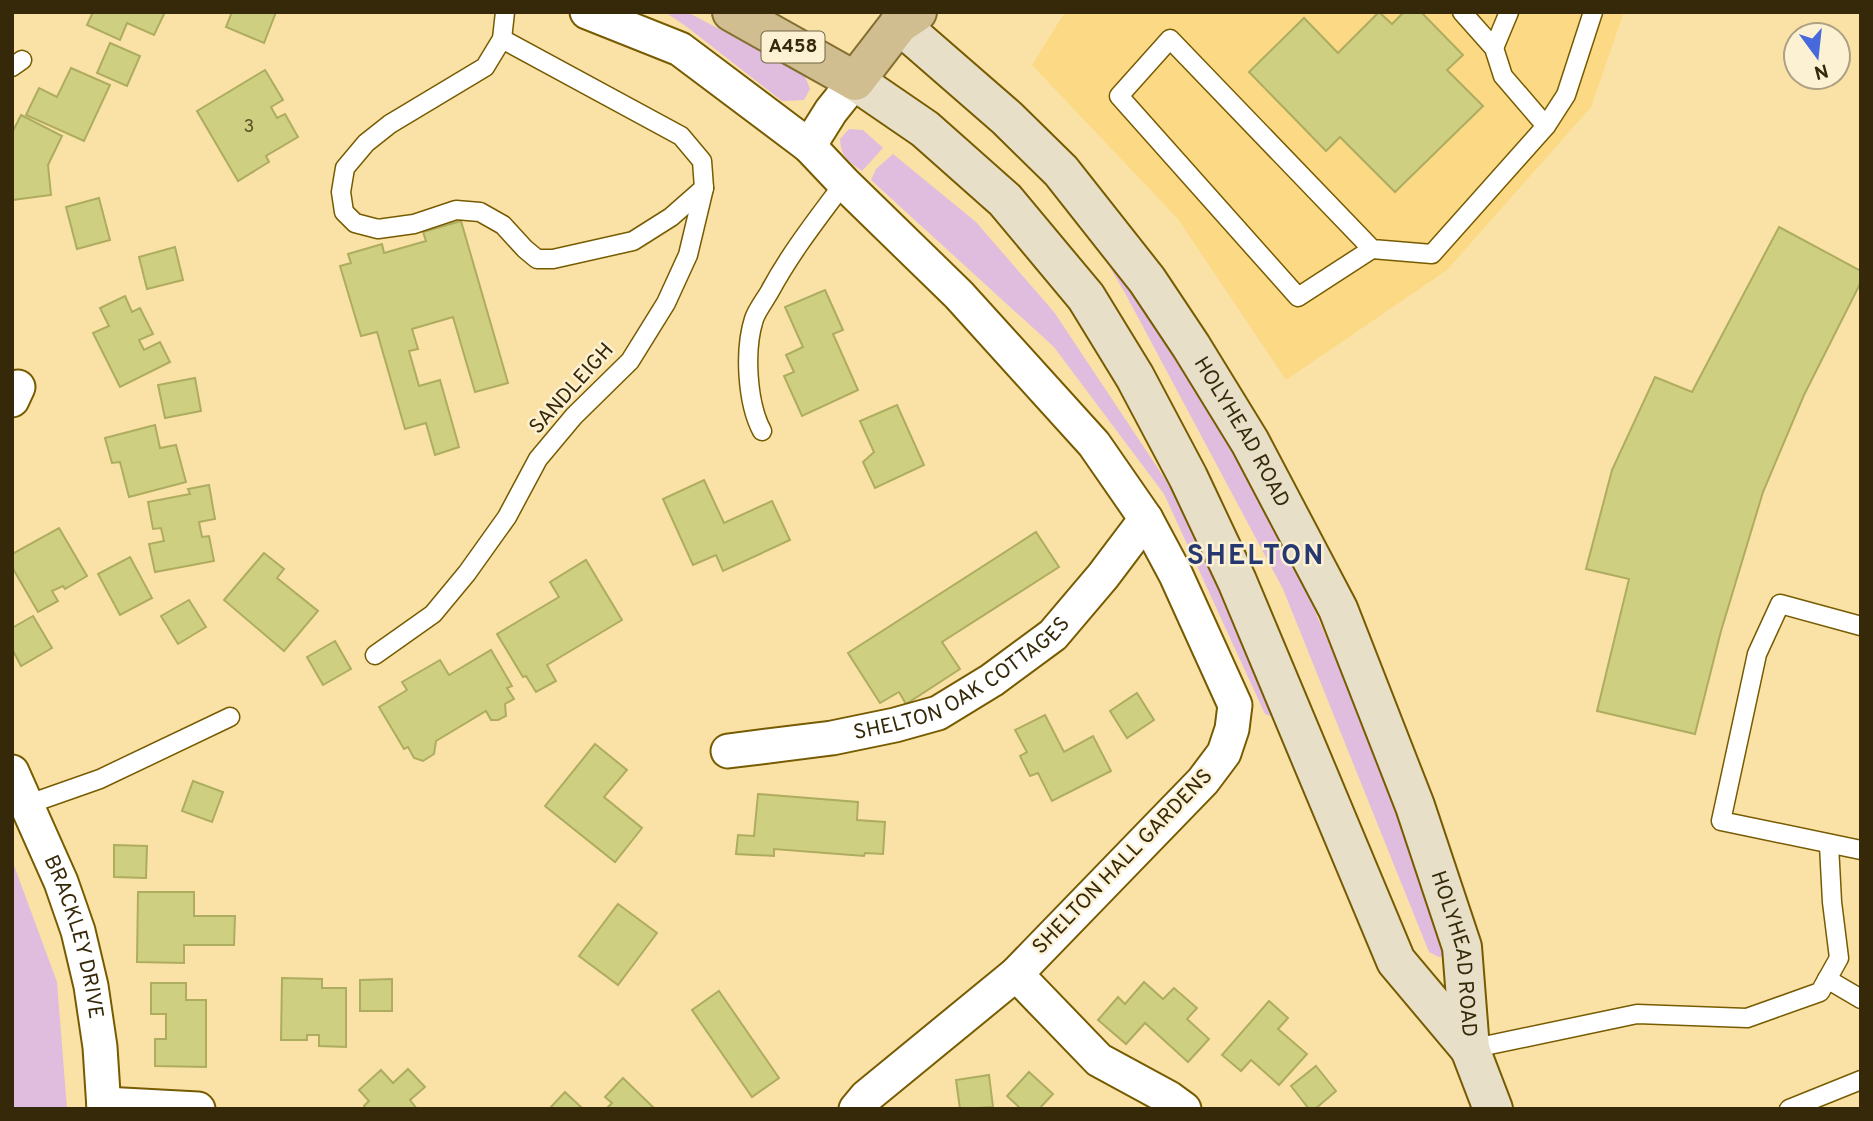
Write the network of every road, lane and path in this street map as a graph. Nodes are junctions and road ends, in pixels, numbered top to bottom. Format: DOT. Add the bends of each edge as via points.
graph roads {
  1 [pos="505,12"];
  2 [pos="587,12"];
  3 [pos="732,12"];
  4 [pos="1462,12"];
  5 [pos="1509,12"];
  6 [pos="1593,12"];
  7 [pos="899,15"];
  8 [pos="502,40"];
  9 [pos="1494,48"];
  10 [pos="855,81"];
  11 [pos="1546,126"];
  12 [pos="809,146"];
  13 [pos="844,183"];
  14 [pos="704,188"];
  15 [pos="1372,249"];
  16 [pos="762,431"];
  17 [pos="1146,519"];
  18 [pos="1861,626"];
  19 [pos="375,655"];
  20 [pos="230,717"];
  21 [pos="729,751"];
  22 [pos="12,772"];
  23 [pos="26,805"];
  24 [pos="1829,845"];
  25 [pos="1861,850"];
  26 [pos="1016,974"];
  27 [pos="1827,979"];
  28 [pos="1861,999"];
  29 [pos="1470,1049"];
  30 [pos="1861,1080"];
  31 [pos="1172,1105"];
  32 [pos="104,1107"];
  33 [pos="198,1109"];
  34 [pos="856,1109"];
  35 [pos="1493,1109"];
  36 [pos="1788,1109"];
  1 -- 8 [label="lane"];
  2 -- 12 [label="street" via="680,49"];
  3 -- 10 [label="main road, A458"];
  4 -- 9 [label="lane"];
  5 -- 9 [label="lane"];
  6 -- 11 [label="lane" via="1566,94"];
  7 -- 10 [label="main road"];
  7 -- 29 [label="main road, HOLYHEAD ROAD" via="1061,171 1147,280 1250,442 1338,609 1415,806 1462,947"];
  8 -- 14 [label="lane" via="681,136 702,161"];
  8 -- 14 [label="lane" via="485,67 390,124 345,168 344,212 355,223 377,229 414,224 456,210 480,212 503,225 537,259 553,259 633,241"];
  9 -- 11 [label="lane" via="1503,76"];
  10 -- 12 [label="street"];
  10 -- 29 [label="main road, HOLYHEAD ROAD" via="925,129 1005,200 1086,297 1135,377 1237,581 1396,961"];
  11 -- 15 [label="lane" via="1432,254"];
  12 -- 13 [label="street"];
  13 -- 16 [label="lane" via="789,258 754,319 749,390"];
  13 -- 17 [label="street" via="958,295 1094,444"];
  14 -- 19 [label="lane, SANDLEIGH" via="688,255 666,303 630,361 574,416 538,460 506,517 433,614"];
  15 -- 15 [label="lane" via="1298,297 1119,96 1170,39"];
  17 -- 21 [label="street, SHELTON OAK COTTAGES" via="1053,635 938,713 832,738"];
  17 -- 26 [label="street, SHELTON HALL GARDENS" via="1235,705 1232,729 1224,753 1203,781"];
  18 -- 24 [label="lane" via="1780,604 1757,654 1721,821"];
  20 -- 23 [label="lane" via="100,779"];
  22 -- 23 [label="street, BRACKLEY DRIVE"];
  23 -- 32 [label="street, BRACKLEY DRIVE" via="78,931 93,998"];
  24 -- 25 [label="lane"];
  24 -- 27 [label="lane" via="1839,957"];
  26 -- 31 [label="street, SHELTON HALL GARDENS" via="1098,1060"];
  26 -- 34 [label="street, SHELTON HALL GARDENS"];
  27 -- 28 [label="lane"];
  27 -- 29 [label="lane" via="1820,992 1747,1018 1637,1014"];
  29 -- 35 [label="main road, HOLYHEAD ROAD"];
  30 -- 36 [label="lane"];
  32 -- 33 [label="street"];
}
